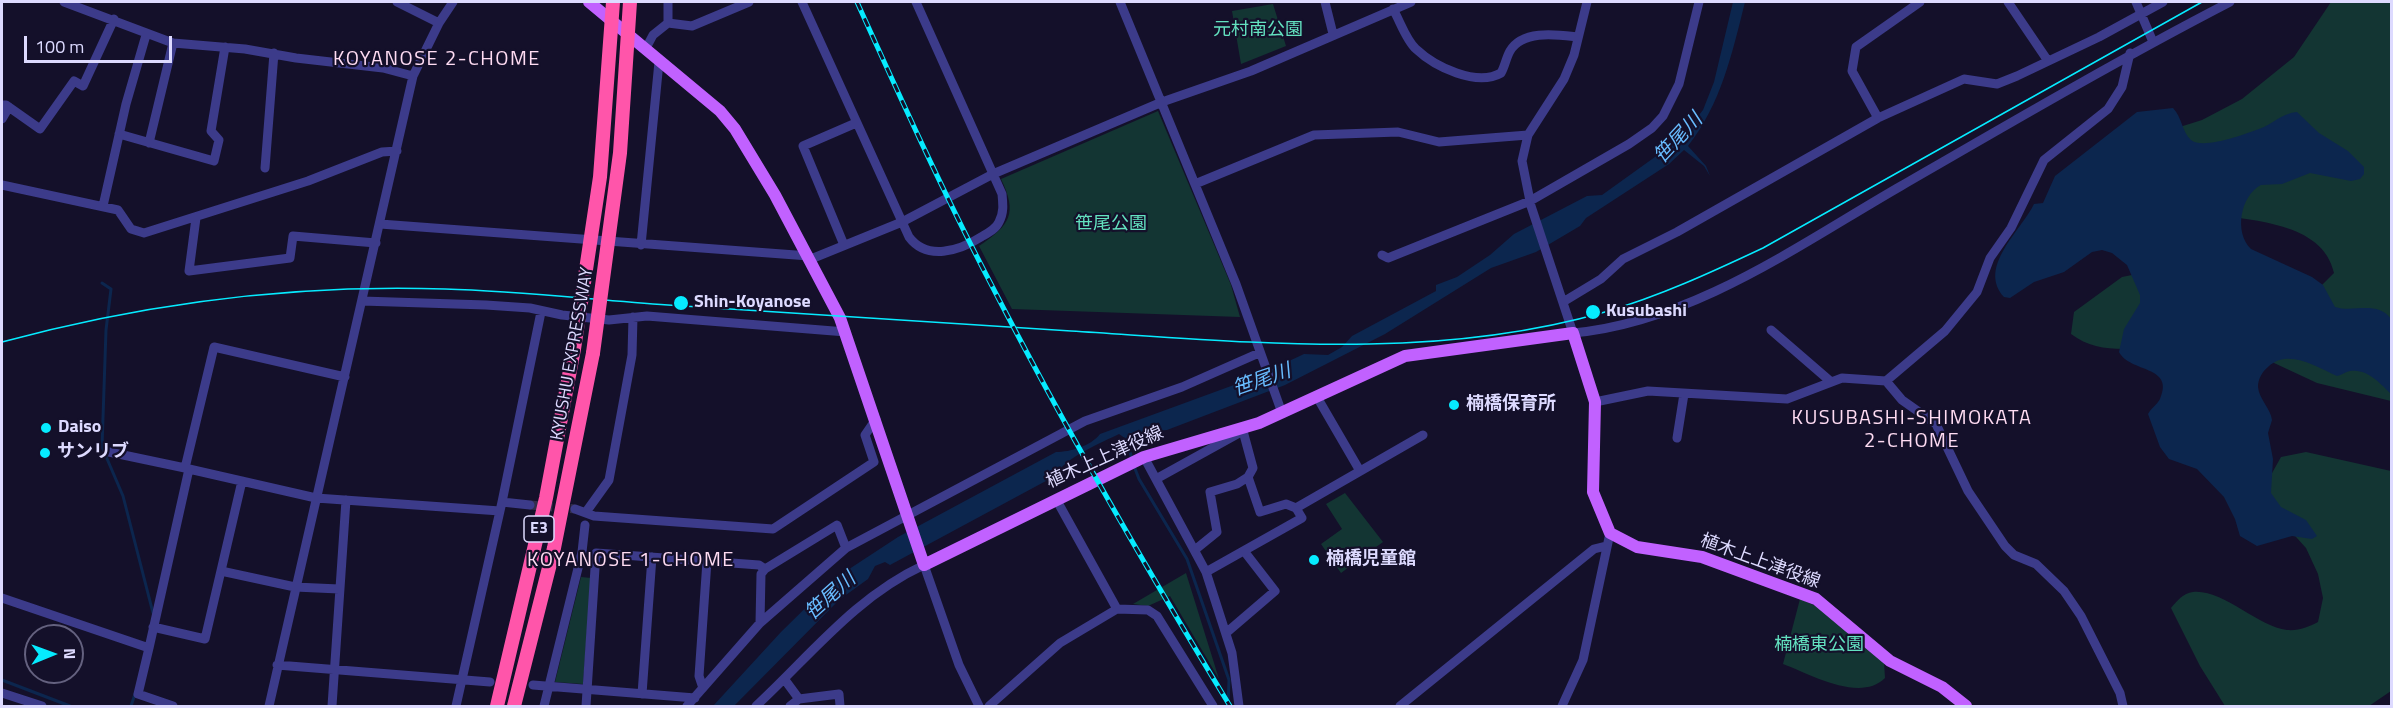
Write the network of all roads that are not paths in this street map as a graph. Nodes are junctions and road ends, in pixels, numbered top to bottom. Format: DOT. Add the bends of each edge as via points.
graph roads {
  1 [pos="64,2"];
  2 [pos="397,2"];
  3 [pos="453,2"];
  4 [pos="589,2"];
  5 [pos="613,2"];
  6 [pos="630,2"];
  7 [pos="668,2"];
  8 [pos="749,2"];
  9 [pos="802,2"];
  10 [pos="916,2"];
  11 [pos="1120,2"];
  12 [pos="1325,2"];
  13 [pos="1411,2"];
  14 [pos="1587,2"];
  15 [pos="1699,2"];
  16 [pos="1920,2"];
  17 [pos="2008,2"];
  18 [pos="2136,2"];
  19 [pos="2163,2"];
  20 [pos="2230,2"];
  21 [pos="1393,9"];
  22 [pos="2141,14"];
  23 [pos="114,19"];
  24 [pos="439,23"];
  25 [pos="668,23"];
  26 [pos="146,34"];
  27 [pos="1333,34"];
  28 [pos="1578,37"];
  29 [pos="2153,42"];
  30 [pos="173,43"];
  31 [pos="225,47"];
  32 [pos="645,50"];
  33 [pos="274,53"];
  34 [pos="2130,53"];
  35 [pos="2048,61"];
  36 [pos="659,62"];
  37 [pos="413,76"];
  38 [pos="1162,102"];
  39 [pos="5,106"];
  40 [pos="1878,117"];
  41 [pos="2,119"];
  42 [pos="856,123"];
  43 [pos="119,134"];
  44 [pos="1528,135"];
  45 [pos="149,143"];
  46 [pos="397,151"];
  47 [pos="265,168"];
  48 [pos="993,174"];
  49 [pos="1196,184"];
  50 [pos="2,185"];
  51 [pos="1530,203"];
  52 [pos="103,206"];
  53 [pos="196,218"];
  54 [pos="902,222"];
  55 [pos="380,224"];
  56 [pos="376,243"];
  57 [pos="641,245"];
  58 [pos="844,246"];
  59 [pos="1382,255"];
  60 [pos="810,258"];
  61 [pos="1561,298"];
  62 [pos="362,301"];
  63 [pos="541,312"];
  64 [pos="633,317"];
  65 [pos="1771,330"];
  66 [pos="846,332"];
  67 [pos="1573,333"];
  68 [pos="1260,355"];
  69 [pos="345,377"];
  70 [pos="1830,381"];
  71 [pos="1886,381"];
  72 [pos="1684,394"];
  73 [pos="1317,397"];
  74 [pos="1595,402"];
  75 [pos="1281,408"];
  76 [pos="876,419"];
  77 [pos="1248,428"];
  78 [pos="1423,435"];
  79 [pos="1677,438"];
  80 [pos="109,452"];
  81 [pos="1144,457"];
  82 [pos="187,469"];
  83 [pos="1360,471"];
  84 [pos="1248,477"];
  85 [pos="1156,479"];
  86 [pos="242,481"];
  87 [pos="316,498"];
  88 [pos="1056,499"];
  89 [pos="346,500"];
  90 [pos="530,505"];
  91 [pos="501,506"];
  92 [pos="1296,508"];
  93 [pos="575,509"];
  94 [pos="586,513"];
  95 [pos="908,518"];
  96 [pos="585,525"];
  97 [pos="1610,533"];
  98 [pos="1606,546"];
  99 [pos="846,548"];
  100 [pos="1196,549"];
  101 [pos="1244,551"];
  102 [pos="582,552"];
  103 [pos="596,553"];
  104 [pos="652,557"];
  105 [pos="707,561"];
  106 [pos="923,562"];
  107 [pos="765,568"];
  108 [pos="221,571"];
  109 [pos="1206,572"];
  110 [pos="295,587"];
  111 [pos="339,589"];
  112 [pos="2,598"];
  113 [pos="1117,609"];
  114 [pos="760,623"];
  115 [pos="153,627"];
  116 [pos="1226,633"];
  117 [pos="149,648"];
  118 [pos="277,665"];
  119 [pos="333,670"];
  120 [pos="785,680"];
  121 [pos="464,681"];
  122 [pos="490,682"];
  123 [pos="533,685"];
  124 [pos="549,687"];
  125 [pos="703,688"];
  126 [pos="587,690"];
  127 [pos="2,693"];
  128 [pos="642,694"];
  129 [pos="695,698"];
  130 [pos="799,699"];
  131 [pos="1241,704"];
  132 [pos="42,706"];
  133 [pos="173,706"];
  134 [pos="269,706"];
  135 [pos="332,706"];
  136 [pos="456,706"];
  137 [pos="497,706"];
  138 [pos="514,706"];
  139 [pos="544,706"];
  140 [pos="586,706"];
  141 [pos="687,706"];
  142 [pos="756,706"];
  143 [pos="790,706"];
  144 [pos="840,706"];
  145 [pos="979,706"];
  146 [pos="989,706"];
  147 [pos="1213,706"];
  148 [pos="1400,706"];
  149 [pos="1562,706"];
  150 [pos="1966,706"];
  151 [pos="2123,706"];
  1 -- 23 [label="street"];
  2 -- 24 [label="street"];
  3 -- 24 [label="street"];
  4 -- 32 [label="main road"];
  5 -- 137 [label="highway, KYUSHU EXPRESSWAY / E3, bridge" via="600,177 574,349 546,498"];
  6 -- 138 [label="highway, KYUSHU EXPRESSWAY / E3, bridge" via="620,153 593,353 554,548"];
  7 -- 25 [label="street"];
  8 -- 25 [label="street" via="692,26"];
  9 -- 42 [label="street"];
  10 -- 48 [label="street"];
  11 -- 38 [label="street"];
  12 -- 27 [label="street"];
  13 -- 21 [label="street"];
  14 -- 28 [label="street"];
  15 -- 51 [label="street" via="1679,84 1663,116 1629,144"];
  16 -- 40 [label="street" via="1856,47 1852,70"];
  17 -- 35 [label="street"];
  18 -- 22 [label="street"];
  19 -- 22 [label="street"];
  20 -- 29 [label="street"];
  21 -- 27 [label="street"];
  21 -- 28 [label="street" via="1414,48 1451,71 1485,78 1501,73 1516,44 1542,33"];
  22 -- 29 [label="street"];
  22 -- 35 [label="street"];
  23 -- 26 [label="street"];
  23 -- 39 [label="street" via="83,86 74,81 40,129"];
  24 -- 37 [label="street"];
  25 -- 32 [label="street" via="653,35"];
  26 -- 30 [label="street"];
  26 -- 43 [label="street"];
  27 -- 38 [label="street" via="1251,71"];
  28 -- 44 [label="street" via="1564,79"];
  29 -- 34 [label="street"];
  30 -- 31 [label="street"];
  30 -- 45 [label="street"];
  31 -- 33 [label="street"];
  31 -- 45 [label="street" via="210,131 219,140 214,161"];
  32 -- 36 [label="main road"];
  33 -- 37 [label="street"];
  33 -- 47 [label="street"];
  34 -- 67 [label="street" via="1730,283 1639,320 1599,331"];
  34 -- 71 [label="street" via="2122,87 2108,109 2044,160 2011,228 1990,258 1977,292 1945,331"];
  35 -- 40 [label="street" via="1997,84 1964,80"];
  36 -- 57 [label="street"];
  36 -- 60 [label="main road" via="720,111 735,129"];
  37 -- 46 [label="street"];
  38 -- 48 [label="street"];
  38 -- 49 [label="street"];
  39 -- 41 [label="street"];
  40 -- 61 [label="street" via="1623,259 1601,279"];
  42 -- 54 [label="street"];
  42 -- 58 [label="street" via="803,146"];
  43 -- 45 [label="street"];
  43 -- 52 [label="street"];
  44 -- 49 [label="street" via="1439,142 1398,132 1314,135"];
  44 -- 51 [label="street" via="1522,161"];
  46 -- 53 [label="street" via="382,152"];
  46 -- 55 [label="street"];
  48 -- 54 [label="street"];
  48 -- 54 [label="street" via="1002,194 999,225 963,248 938,251 916,246"];
  49 -- 68 [label="street"];
  50 -- 52 [label="street"];
  51 -- 59 [label="street" via="1415,249 1388,258"];
  51 -- 61 [label="street"];
  52 -- 53 [label="street" via="118,210 137,233"];
  53 -- 56 [label="street" via="189,271 290,258 293,236"];
  54 -- 58 [label="street"];
  55 -- 56 [label="street"];
  55 -- 57 [label="street"];
  56 -- 62 [label="street"];
  57 -- 60 [label="street"];
  58 -- 60 [label="street"];
  60 -- 66 [label="main road"];
  61 -- 67 [label="street"];
  62 -- 63 [label="street" via="486,305"];
  62 -- 69 [label="street"];
  63 -- 64 [label="street" via="609,320"];
  63 -- 91 [label="street"];
  64 -- 66 [label="street"];
  64 -- 94 [label="street" via="632,355 609,480"];
  65 -- 70 [label="street"];
  66 -- 76 [label="main road"];
  67 -- 73 [label="main road, 植木上上津役線" via="1406,356"];
  67 -- 74 [label="main road"];
  68 -- 75 [label="street"];
  68 -- 95 [label="street" via="1085,421"];
  69 -- 82 [label="street" via="214,347"];
  69 -- 87 [label="street"];
  70 -- 71 [label="street"];
  70 -- 72 [label="street" via="1787,399"];
  71 -- 151 [label="street" via="1902,400 1936,424 1968,491 2005,546 2014,555 2036,564 2064,591 2081,616"];
  72 -- 74 [label="street" via="1648,391"];
  72 -- 79 [label="street"];
  73 -- 75 [label="main road, 植木上上津役線"];
  73 -- 83 [label="street"];
  74 -- 97 [label="main road" via="1593,492"];
  75 -- 77 [label="main road, 植木上上津役線"];
  76 -- 94 [label="street" via="866,435 874,462 773,529"];
  76 -- 95 [label="main road"];
  77 -- 81 [label="main road, 植木上上津役線"];
  77 -- 84 [label="street" via="1253,468"];
  77 -- 85 [label="street"];
  78 -- 83 [label="street"];
  80 -- 82 [label="street"];
  81 -- 85 [label="street"];
  81 -- 88 [label="main road, 植木上上津役線"];
  82 -- 86 [label="street"];
  82 -- 115 [label="street"];
  83 -- 92 [label="street"];
  84 -- 92 [label="street" via="1260,512 1286,504"];
  84 -- 100 [label="street" via="1210,492 1217,532"];
  85 -- 100 [label="street"];
  86 -- 87 [label="street"];
  86 -- 108 [label="street"];
  87 -- 89 [label="street"];
  87 -- 110 [label="street"];
  88 -- 106 [label="main road, 植木上上津役線"];
  88 -- 113 [label="street"];
  89 -- 91 [label="street"];
  89 -- 111 [label="street"];
  90 -- 91 [label="street"];
  91 -- 121 [label="street"];
  92 -- 101 [label="street" via="1302,518"];
  93 -- 94 [label="street"];
  95 -- 99 [label="street"];
  95 -- 106 [label="main road"];
  96 -- 102 [label="street"];
  97 -- 98 [label="street"];
  97 -- 150 [label="main road, 植木上上津役線" via="1636,547 1702,557 1816,599 1890,661 1942,687"];
  98 -- 148 [label="street" via="1594,549"];
  98 -- 149 [label="street" via="1583,660"];
  99 -- 107 [label="street" via="837,525"];
  99 -- 114 [label="street"];
  100 -- 109 [label="street"];
  101 -- 109 [label="street"];
  101 -- 116 [label="street" via="1275,591"];
  102 -- 103 [label="street"];
  102 -- 124 [label="street"];
  103 -- 104 [label="street"];
  103 -- 126 [label="street"];
  104 -- 105 [label="street"];
  104 -- 128 [label="street"];
  105 -- 107 [label="street"];
  105 -- 125 [label="street" via="699,676"];
  106 -- 120 [label="street" via="865,601"];
  106 -- 145 [label="street" via="959,665"];
  107 -- 114 [label="street" via="761,574"];
  108 -- 110 [label="street"];
  108 -- 115 [label="street" via="205,639"];
  109 -- 116 [label="street"];
  110 -- 111 [label="street"];
  110 -- 118 [label="street"];
  111 -- 119 [label="street"];
  112 -- 117 [label="street"];
  113 -- 146 [label="street" via="1060,643"];
  113 -- 147 [label="street" via="1148,610 1157,616"];
  114 -- 125 [label="street"];
  115 -- 117 [label="street"];
  116 -- 131 [label="street"];
  117 -- 133 [label="street" via="138,694"];
  118 -- 119 [label="street"];
  118 -- 134 [label="street"];
  119 -- 121 [label="street"];
  119 -- 135 [label="street"];
  120 -- 130 [label="street"];
  120 -- 142 [label="street"];
  121 -- 122 [label="street"];
  121 -- 136 [label="street"];
  123 -- 124 [label="street"];
  124 -- 126 [label="street"];
  124 -- 139 [label="street"];
  125 -- 129 [label="street"];
  126 -- 128 [label="street"];
  126 -- 140 [label="street"];
  127 -- 132 [label="street"];
  128 -- 129 [label="street"];
  129 -- 141 [label="street"];
  130 -- 143 [label="street"];
  130 -- 144 [label="street" via="839,694"];
}
